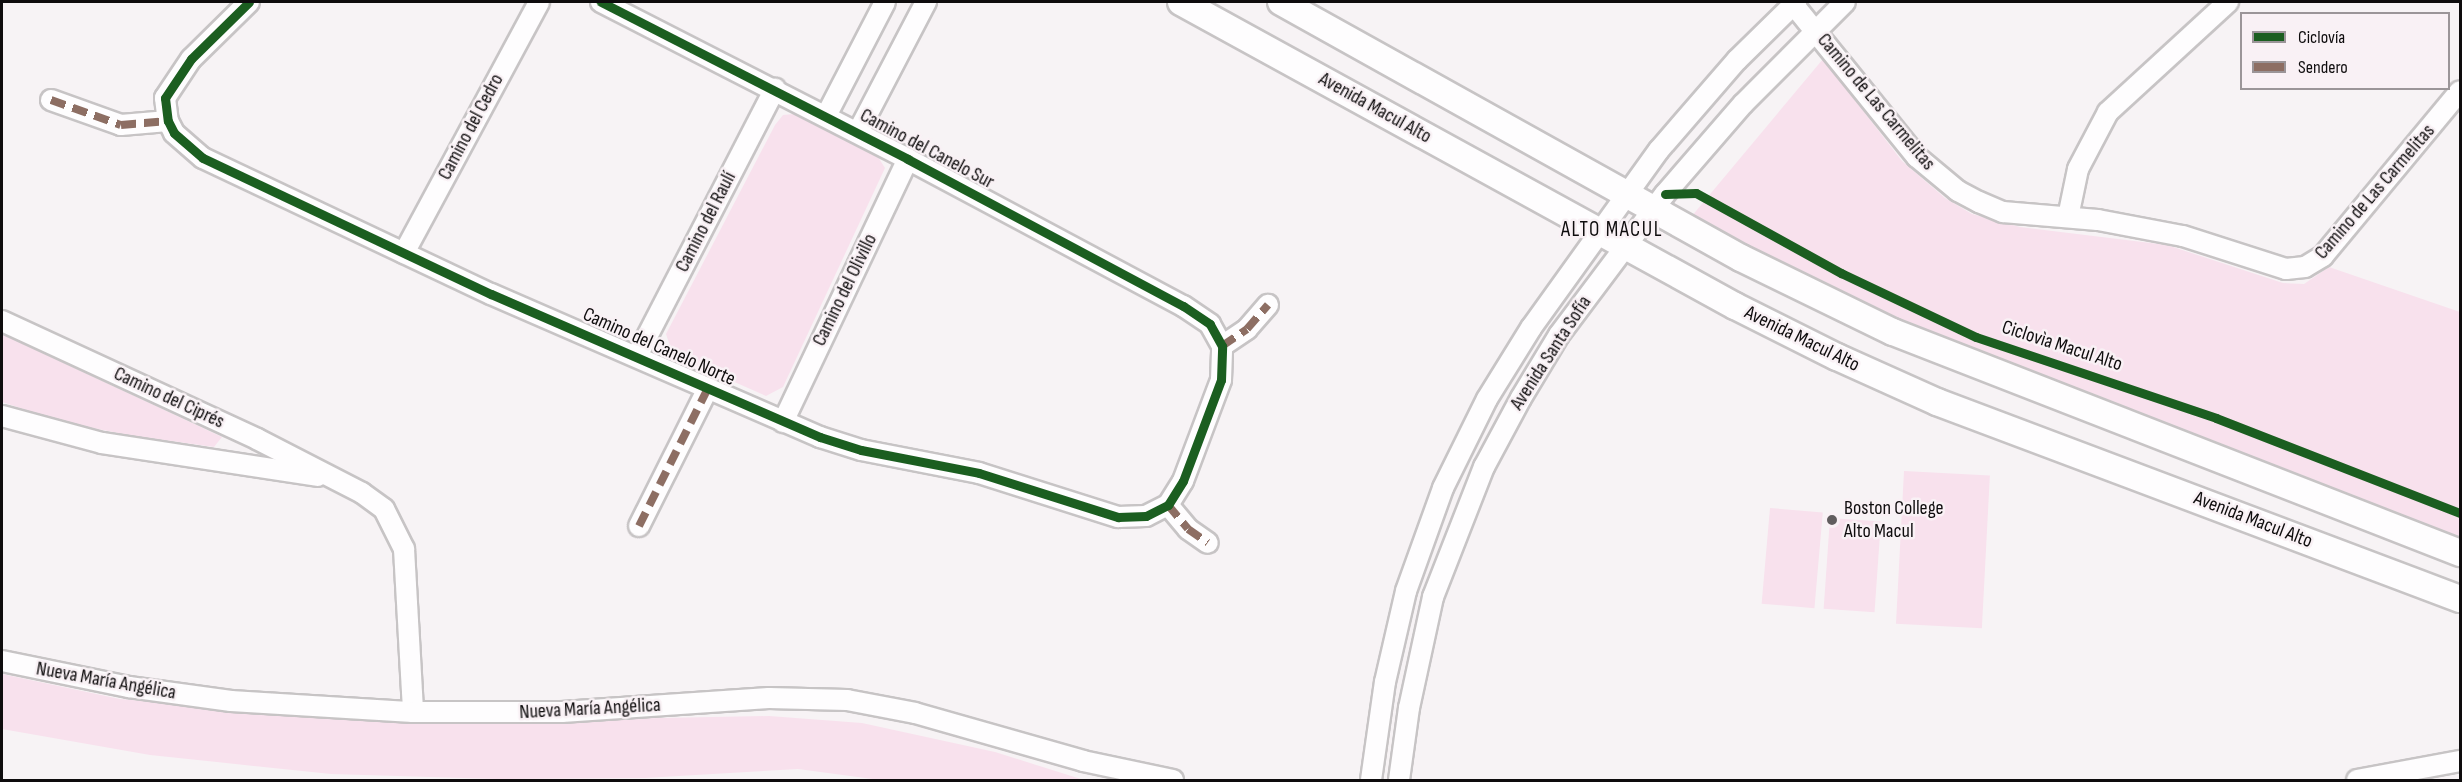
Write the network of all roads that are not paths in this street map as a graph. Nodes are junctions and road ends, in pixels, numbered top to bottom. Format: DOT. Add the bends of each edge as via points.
graph roads {
  1 [pos="249,2"];
  2 [pos="539,2"];
  3 [pos="601,2"];
  4 [pos="885,2"];
  5 [pos="926,2"];
  6 [pos="1180,2"];
  7 [pos="1281,2"];
  8 [pos="1845,2"];
  9 [pos="2228,2"];
  10 [pos="1794,3"];
  11 [pos="1815,29"];
  12 [pos="775,89"];
  13 [pos="2460,91"];
  14 [pos="51,100"];
  15 [pos="826,116"];
  16 [pos="168,122"];
  17 [pos="858,132"];
  18 [pos="908,159"];
  19 [pos="1627,192"];
  20 [pos="1654,207"];
  21 [pos="2068,217"];
  22 [pos="1601,231"];
  23 [pos="1626,245"];
  24 [pos="404,253"];
  25 [pos="1268,304"];
  26 [pos="2,321"];
  27 [pos="1222,346"];
  28 [pos="637,356"];
  29 [pos="708,387"];
  30 [pos="2,416"];
  31 [pos="783,422"];
  32 [pos="336,479"];
  33 [pos="1168,505"];
  34 [pos="639,526"];
  35 [pos="1208,543"];
  36 [pos="2460,553"];
  37 [pos="2460,599"];
  38 [pos="2,661"];
  39 [pos="413,712"];
  40 [pos="2460,761"];
  41 [pos="1173,780"];
  42 [pos="1371,780"];
  43 [pos="1400,780"];
  44 [pos="2357,780"];
  1 -- 16 [label="street" via="176,77 165,98"];
  2 -- 24 [label="street, Camino del Cedro"];
  3 -- 12 [label="street, Camino del Canelo Sur"];
  4 -- 15 [label="street"];
  5 -- 17 [label="street"];
  6 -- 22 [label="street, Avenida Macul Alto"];
  7 -- 19 [label="street"];
  8 -- 11 [label="street, Avenida Santa Sofía"];
  9 -- 21 [label="street" via="2108,112 2078,169"];
  10 -- 11 [label="street, Camino de Las Carmelitas"];
  10 -- 19 [label="street, Avenida Santa Sofía" via="1692,110"];
  11 -- 20 [label="street, Avenida Santa Sofía" via="1743,104"];
  11 -- 21 [label="street, Camino de Las Carmelitas" via="1917,157 1958,191 2003,212"];
  12 -- 15 [label="street, Camino del Canelo Sur"];
  12 -- 28 [label="street, Camino del Raulí"];
  13 -- 21 [label="street, Camino de Las Carmelitas" via="2345,231 2323,256 2306,267 2286,269 2183,236"];
  14 -- 16 [label="street" via="121,125"];
  15 -- 17 [label="street, Camino del Canelo Sur"];
  16 -- 24 [label="street, Camino del Canelo Norte" via="191,151"];
  17 -- 18 [label="street, Camino del Canelo Sur"];
  18 -- 27 [label="street, Camino del Canelo Sur" via="1183,306 1210,324"];
  18 -- 31 [label="street, Camino del Olivillo"];
  19 -- 20 [label="street"];
  19 -- 22 [label="street, Avenida Santa Sofía"];
  20 -- 23 [label="street, Avenida Santa Sofía"];
  20 -- 36 [label="street" via="1740,258 1893,332"];
  22 -- 23 [label="street, Avenida Macul Alto"];
  22 -- 42 [label="street, Avenida Santa Sofía" via="1505,366 1443,488 1398,621"];
  23 -- 37 [label="street, Avenida Macul Alto" via="1735,306 1937,402"];
  23 -- 43 [label="street, Avenida Santa Sofía" via="1539,367 1470,499 1443,565 1424,633"];
  24 -- 28 [label="street, Camino del Canelo Norte"];
  25 -- 27 [label="street" via="1247,329"];
  26 -- 32 [label="street, Camino del Ciprés"];
  27 -- 33 [label="street" via="1221,380 1183,482"];
  28 -- 29 [label="street, Camino del Canelo Norte"];
  29 -- 31 [label="street, Camino del Canelo Norte"];
  29 -- 34 [label="street, Camino del Canelo Norte"];
  30 -- 32 [label="street, Camino del Ciprés" via="102,443"];
  31 -- 33 [label="street, Camino del Canelo Norte" via="841,444 979,473 1118,517 1146,516"];
  32 -- 39 [label="street, Camino del Ciprés" via="384,509 401,539"];
  33 -- 35 [label="street" via="1188,530"];
  38 -- 39 [label="street, Nueva María Angélica" via="129,687 231,701"];
  39 -- 41 [label="street, Nueva María Angélica" via="562,712 769,698 847,700 915,713 1083,761"];
  40 -- 44 [label="street"];
}
